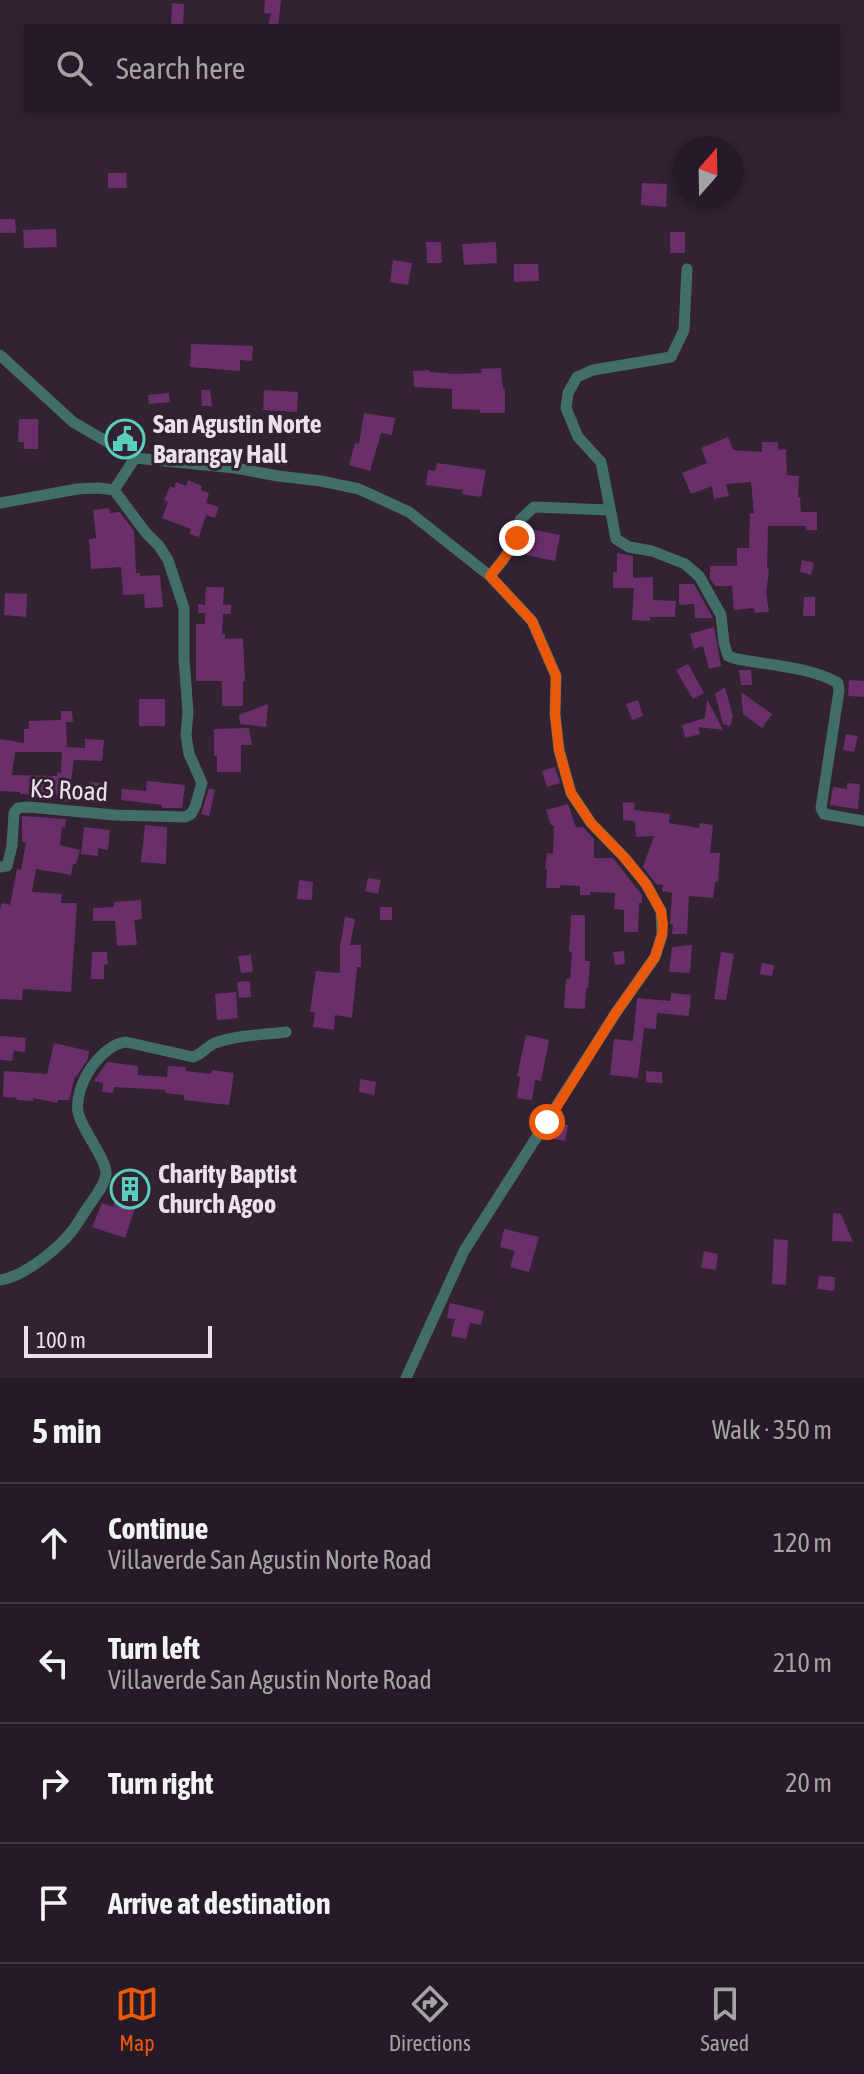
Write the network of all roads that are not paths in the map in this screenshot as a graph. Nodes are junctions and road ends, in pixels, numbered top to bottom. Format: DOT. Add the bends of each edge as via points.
graph roads {
  1 [pos="687,269"];
  2 [pos="0,355"];
  3 [pos="135,458"];
  4 [pos="114,490"];
  5 [pos="0,503"];
  6 [pos="609,510"];
  7 [pos="490,576"];
  8 [pos="864,821"];
  9 [pos="0,867"];
  10 [pos="286,1032"];
  11 [pos="0,1280"];
  12 [pos="406,1378"];
  1 -- 6 [label="street" via="684,330 671,357 593,370 577,377 568,393 566,408 578,437 601,462"];
  2 -- 3 [label="street" via="73,422"];
  3 -- 4 [label="street"];
  3 -- 7 [label="street" via="359,489 409,512"];
  4 -- 5 [label="street" via="77,489"];
  4 -- 9 [label="street, K3 Road" via="168,560 184,608 186,735 202,783 195,807 185,817 18,808 7,866"];
  6 -- 7 [label="street" via="534,507 520,520 517,538"];
  6 -- 8 [label="street" via="616,539 685,564 699,576 721,615 728,656 838,683 821,808 824,814"];
  7 -- 12 [label="street" via="532,621 556,676 558,738 571,793 652,894 661,911 662,935 655,957 464,1251"];
  10 -- 11 [label="street" via="224,1040 193,1057 120,1042 92,1063 78,1112 106,1175 68,1236 24,1271"];
}
